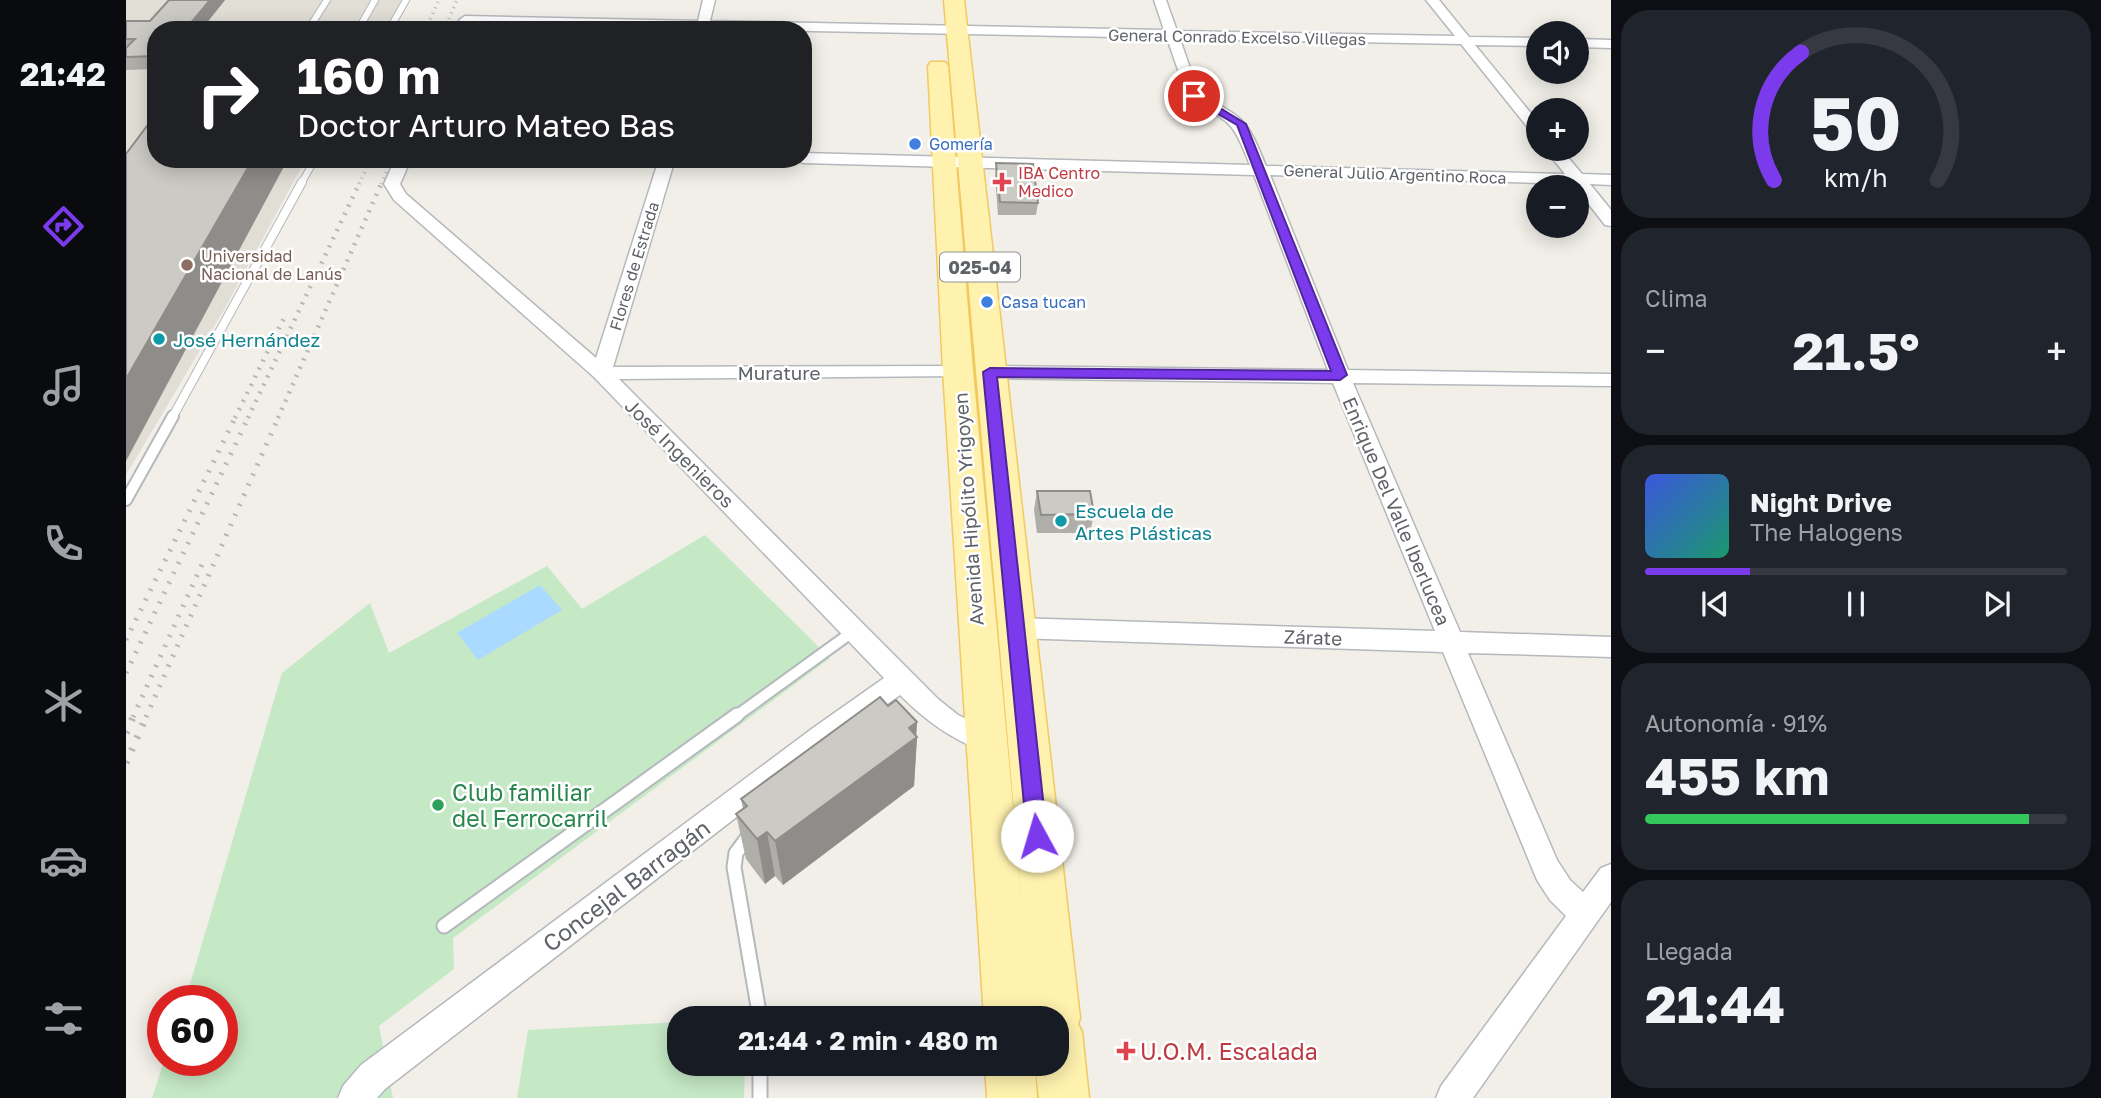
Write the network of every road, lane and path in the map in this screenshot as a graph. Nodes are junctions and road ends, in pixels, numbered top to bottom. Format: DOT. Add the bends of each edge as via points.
graph roads {
  1 [pos="327,0"];
  2 [pos="375,0"];
  3 [pos="406,0"];
  4 [pos="709,0"];
  5 [pos="954,0"];
  6 [pos="1160,0"];
  7 [pos="1432,0"];
  8 [pos="465,20"];
  9 [pos="314,21"];
  10 [pos="363,21"];
  11 [pos="394,21"];
  12 [pos="499,21"];
  13 [pos="704,21"];
  14 [pos="943,23"];
  15 [pos="812,25"];
  16 [pos="1172,36"];
  17 [pos="1465,41"];
  18 [pos="1526,42"];
  19 [pos="1589,43"];
  20 [pos="1611,44"];
  21 [pos="1526,116"];
  22 [pos="812,158"];
  23 [pos="957,161"];
  24 [pos="1562,161"];
  25 [pos="310,168"];
  26 [pos="399,168"];
  27 [pos="664,168"];
  28 [pos="1259,170"];
  29 [pos="1573,175"];
  30 [pos="1526,178"];
  31 [pos="1589,180"];
  32 [pos="1611,180"];
  33 [pos="1589,194"];
  34 [pos="1611,221"];
  35 [pos="974,371"];
  36 [pos="601,373"];
  37 [pos="1340,375"];
  38 [pos="1611,380"];
  39 [pos="126,500"];
  40 [pos="1015,628"];
  41 [pos="855,630"];
  42 [pos="1452,641"];
  43 [pos="1611,647"];
  44 [pos="904,678"];
  45 [pos="985,740"];
  46 [pos="764,823"];
  47 [pos="1611,877"];
  48 [pos="1586,914"];
  49 [pos="444,926"];
  50 [pos="759,1006"];
  51 [pos="1007,1006"];
  52 [pos="1055,1006"];
  53 [pos="760,1076"];
  54 [pos="1011,1076"];
  55 [pos="1062,1076"];
  56 [pos="355,1098"];
  57 [pos="760,1098"];
  58 [pos="1012,1098"];
  59 [pos="1064,1098"];
  60 [pos="1453,1098"];
  1 -- 9 [label="lane"];
  2 -- 10 [label="lane"];
  3 -- 11 [label="lane"];
  4 -- 13 [label="street"];
  5 -- 14 [label="main road, Avenida Hipólito Yrigoyen / 025-04"];
  6 -- 16 [label="street, Enrique Del Valle Iberlucea"];
  7 -- 17 [label="street"];
  8 -- 12 [label="street, General Conrado Excelso Villegas"];
  14 -- 15 [label="street, General Conrado Excelso Villegas"];
  14 -- 16 [label="street, General Conrado Excelso Villegas"];
  14 -- 23 [label="main road, Avenida Hipólito Yrigoyen / 025-04"];
  16 -- 17 [label="street, General Conrado Excelso Villegas"];
  16 -- 28 [label="street, Enrique Del Valle Iberlucea" via="1194,96 1241,124"];
  17 -- 18 [label="street, General Conrado Excelso Villegas"];
  17 -- 21 [label="street"];
  19 -- 20 [label="street"];
  22 -- 23 [label="street, General Julio Argentino Roca"];
  23 -- 28 [label="street, General Julio Argentino Roca"];
  23 -- 35 [label="main road, Avenida Hipólito Yrigoyen / 025-04"];
  24 -- 29 [label="street"];
  25 -- 39 [label="lane"];
  26 -- 36 [label="street, José Ingenieros" via="394,190"];
  27 -- 36 [label="street, Flores de Estrada"];
  28 -- 30 [label="street, General Julio Argentino Roca"];
  28 -- 37 [label="street, Enrique Del Valle Iberlucea"];
  31 -- 32 [label="street, General Julio Argentino Roca"];
  33 -- 34 [label="street"];
  35 -- 36 [label="street, Murature"];
  35 -- 37 [label="street, Murature"];
  35 -- 40 [label="main road, Avenida Hipólito Yrigoyen / 025-04"];
  35 -- 45 [label="main road, Avenida Hipólito Yrigoyen / 025-04"];
  36 -- 41 [label="street, José Ingenieros"];
  37 -- 38 [label="street, Murature"];
  37 -- 42 [label="street, Enrique Del Valle Iberlucea"];
  40 -- 42 [label="street, Zárate"];
  40 -- 52 [label="main road, Avenida Hipólito Yrigoyen / 025-04"];
  41 -- 44 [label="street, José Ingenieros"];
  41 -- 49 [label="lane"];
  42 -- 43 [label="street, Zárate"];
  42 -- 48 [label="street, Enrique Del Valle Iberlucea" via="1547,870 1560,890"];
  44 -- 45 [label="street, José Ingenieros" via="949,723"];
  44 -- 56 [label="street, Concejal Barragán" via="373,1077"];
  45 -- 51 [label="main road, Avenida Hipólito Yrigoyen / 025-04"];
  46 -- 50 [label="lane" via="744,839 734,867"];
  47 -- 48 [label="street"];
  48 -- 60 [label="street"];
  53 -- 57 [label="lane"];
  54 -- 58 [label="main road"];
  55 -- 59 [label="main road"];
}
